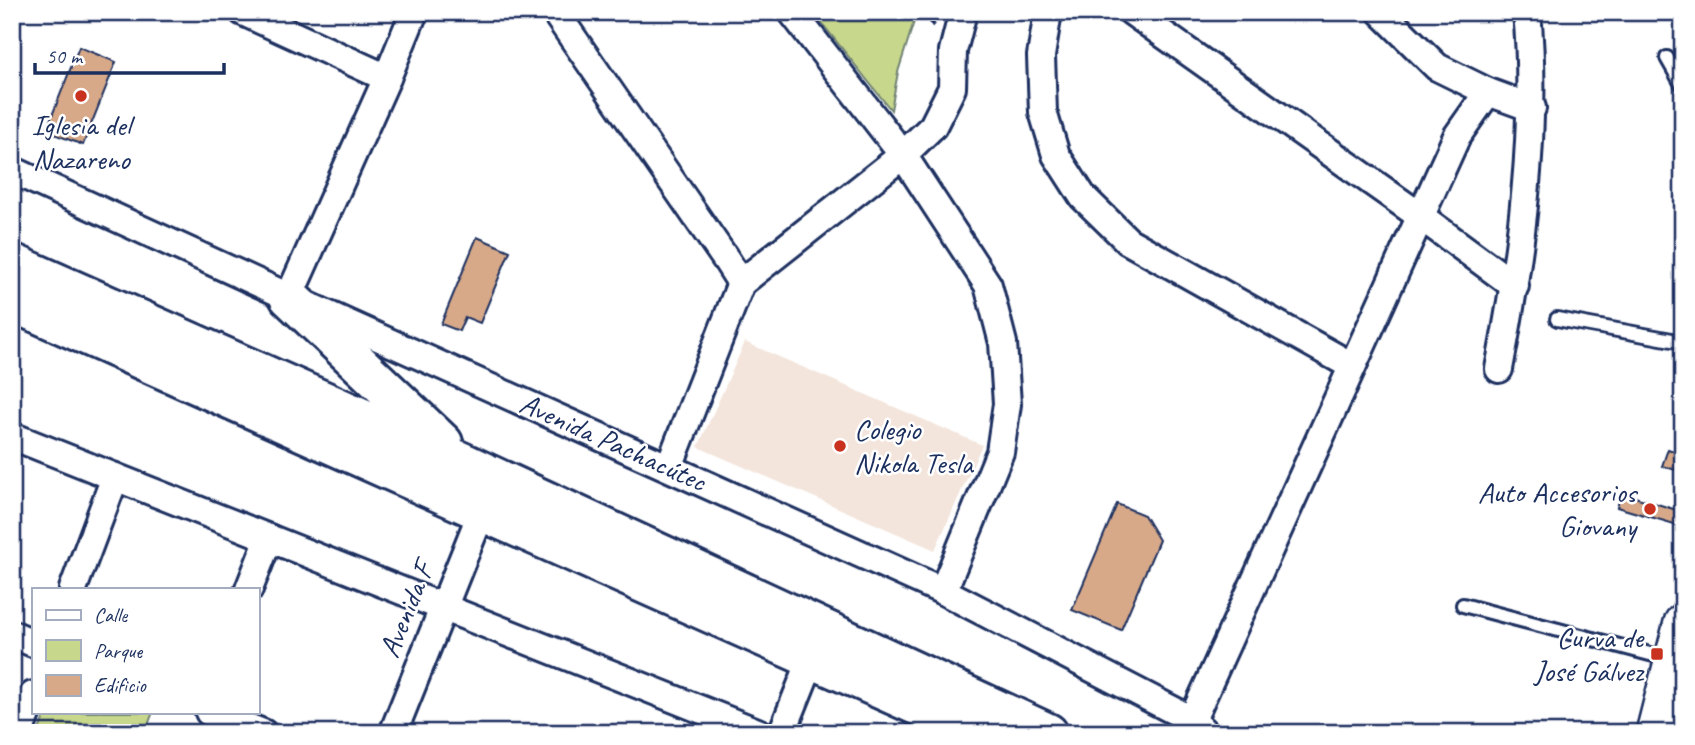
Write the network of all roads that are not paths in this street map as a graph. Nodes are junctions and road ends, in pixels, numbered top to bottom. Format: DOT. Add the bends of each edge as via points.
graph roads {
  1 [pos="243,12"];
  2 [pos="414,12"];
  3 [pos="555,12"];
  4 [pos="792,12"];
  5 [pos="964,12"];
  6 [pos="1048,12"];
  7 [pos="1132,12"];
  8 [pos="1381,12"];
  9 [pos="1527,12"];
  10 [pos="1667,58"];
  11 [pos="387,78"];
  12 [pos="1683,86"];
  13 [pos="1488,93"];
  14 [pos="1532,108"];
  15 [pos="903,155"];
  16 [pos="12,170"];
  17 [pos="1420,216"];
  18 [pos="12,263"];
  19 [pos="741,283"];
  20 [pos="1515,286"];
  21 [pos="289,297"];
  22 [pos="12,302"];
  23 [pos="1557,319"];
  24 [pos="1683,342"];
  25 [pos="1352,366"];
  26 [pos="1499,369"];
  27 [pos="12,436"];
  28 [pos="462,462"];
  29 [pos="669,467"];
  30 [pos="115,477"];
  31 [pos="482,511"];
  32 [pos="269,538"];
  33 [pos="73,588"];
  34 [pos="249,588"];
  35 [pos="943,591"];
  36 [pos="1463,605"];
  37 [pos="443,607"];
  38 [pos="1683,623"];
  39 [pos="12,634"];
  40 [pos="32,643"];
  41 [pos="812,659"];
  42 [pos="1673,660"];
  43 [pos="32,698"];
  44 [pos="214,714"];
  45 [pos="1198,726"];
  46 [pos="19,733"];
  47 [pos="263,733"];
  48 [pos="393,733"];
  49 [pos="760,733"];
  50 [pos="782,733"];
  51 [pos="979,733"];
  52 [pos="1048,733"];
  53 [pos="1654,733"];
  1 -- 11 [label="street"];
  2 -- 11 [label="street"];
  3 -- 19 [label="street"];
  4 -- 15 [label="street"];
  5 -- 15 [label="street" via="953,51 952,88 933,126"];
  6 -- 25 [label="street" via="1041,56 1043,112 1056,155 1083,197 1128,241"];
  7 -- 17 [label="street"];
  8 -- 13 [label="street" via="1437,67"];
  9 -- 14 [label="street"];
  10 -- 12 [label="lane"];
  11 -- 21 [label="street"];
  13 -- 14 [label="street"];
  13 -- 17 [label="street" via="1457,136"];
  14 -- 20 [label="street"];
  15 -- 19 [label="street"];
  15 -- 35 [label="street" via="988,285 1003,343 1007,404 1000,452"];
  16 -- 21 [label="street, Avenida Pachacútec"];
  17 -- 20 [label="street"];
  17 -- 25 [label="street"];
  18 -- 28 [label="main road"];
  19 -- 29 [label="street"];
  20 -- 26 [label="street"];
  21 -- 28 [label="main road"];
  21 -- 29 [label="street, Avenida Pachacútec"];
  22 -- 31 [label="main road"];
  23 -- 24 [label="lane"];
  25 -- 45 [label="street"];
  27 -- 30 [label="street"];
  28 -- 52 [label="main road"];
  29 -- 35 [label="street, Avenida Pachacútec"];
  30 -- 32 [label="street"];
  30 -- 33 [label="street"];
  31 -- 37 [label="street, Avenida F"];
  31 -- 41 [label="main road"];
  32 -- 34 [label="street"];
  32 -- 37 [label="street"];
  35 -- 45 [label="street, Avenida Pachacútec"];
  36 -- 42 [label="lane"];
  37 -- 48 [label="street, Avenida F"];
  37 -- 49 [label="street"];
  38 -- 42 [label="main road"];
  39 -- 40 [label="street"];
  41 -- 50 [label="street"];
  41 -- 51 [label="main road"];
  42 -- 53 [label="main road"];
  43 -- 46 [label="street"];
  44 -- 47 [label="street"];
}
